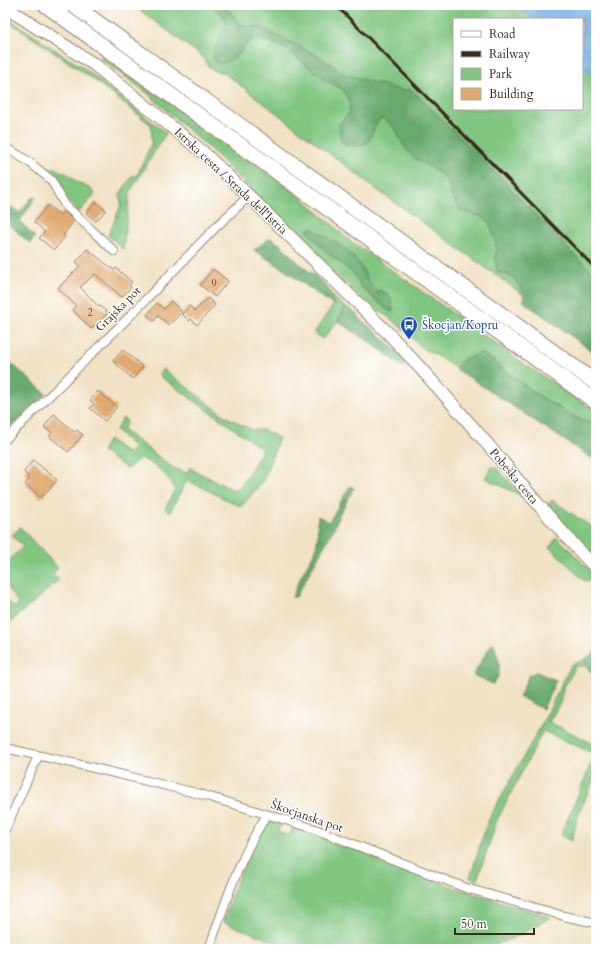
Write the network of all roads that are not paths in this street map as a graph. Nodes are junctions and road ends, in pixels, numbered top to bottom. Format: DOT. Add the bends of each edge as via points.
graph roads {
  1 [pos="46,5"];
  2 [pos="73,5"];
  3 [pos="5,7"];
  4 [pos="5,147"];
  5 [pos="249,196"];
  6 [pos="114,251"];
  7 [pos="433,382"];
  8 [pos="596,383"];
  9 [pos="596,402"];
  10 [pos="5,440"];
  11 [pos="596,568"];
  12 [pos="5,748"];
  13 [pos="38,756"];
  14 [pos="267,815"];
  15 [pos="5,830"];
  16 [pos="596,923"];
  17 [pos="209,949"];
  1 -- 9 [label="highway"];
  2 -- 8 [label="highway"];
  3 -- 5 [label="street, Istrska cesta / Strada dell'Istria" via="95,65 204,153"];
  4 -- 6 [label="street" via="28,160 51,180 65,205"];
  5 -- 7 [label="street, Istrska cesta / Strada dell'Istria" via="390,335"];
  5 -- 10 [label="street, Grajska pot"];
  7 -- 11 [label="street, Pobeška cesta" via="551,520"];
  12 -- 13 [label="street, Škocjanska pot"];
  13 -- 14 [label="street, Škocjanska pot" via="200,794"];
  13 -- 15 [label="street"];
  14 -- 16 [label="street, Škocjanska pot" via="312,828 466,888"];
  14 -- 17 [label="street" via="239,867"];
}
